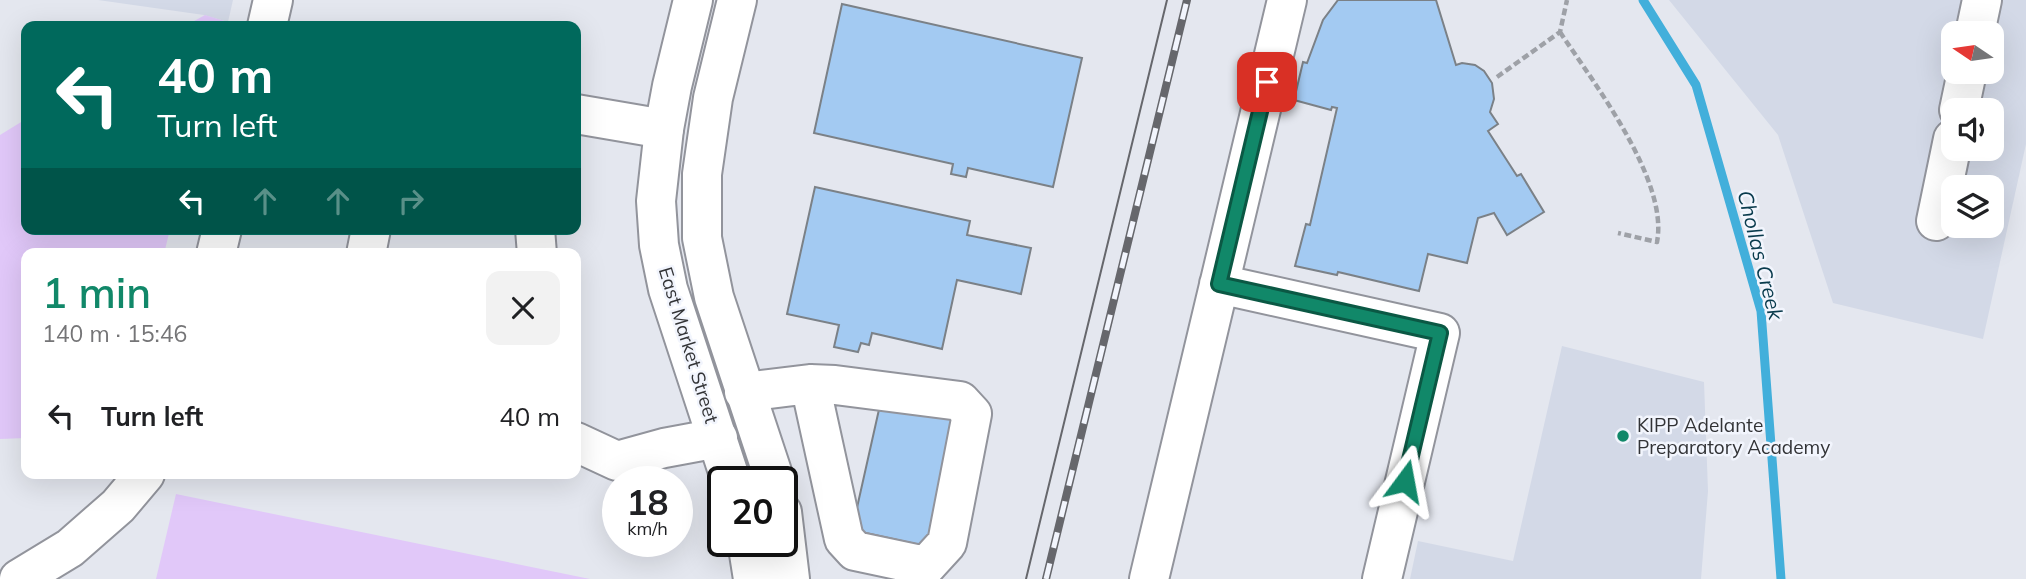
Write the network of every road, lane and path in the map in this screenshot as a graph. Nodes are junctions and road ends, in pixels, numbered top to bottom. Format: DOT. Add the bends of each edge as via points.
graph roads {
  1 [pos="273,0"];
  2 [pos="693,0"];
  3 [pos="737,0"];
  4 [pos="1567,0"];
  5 [pos="1982,0"];
  6 [pos="1277,2"];
  7 [pos="268,21"];
  8 [pos="1978,21"];
  9 [pos="1560,32"];
  10 [pos="1497,77"];
  11 [pos="581,115"];
  12 [pos="664,129"];
  13 [pos="1948,161"];
  14 [pos="1936,222"];
  15 [pos="1618,233"];
  16 [pos="1219,284"];
  17 [pos="810,384"];
  18 [pos="744,392"];
  19 [pos="718,438"];
  20 [pos="581,444"];
  21 [pos="726,466"];
  22 [pos="770,466"];
  23 [pos="141,479"];
  24 [pos="750,557"];
  25 [pos="788,557"];
  26 [pos="19,579"];
  27 [pos="753,579"];
  28 [pos="790,579"];
  29 [pos="1149,579"];
  30 [pos="1382,579"];
  1 -- 7 [label="main road"];
  2 -- 12 [label="main road, East Market Street"];
  3 -- 18 [label="main road, East Market Street" via="713,97 702,174 702,238 714,297"];
  4 -- 9 [label="path"];
  5 -- 8 [label="main road"];
  6 -- 16 [label="main road"];
  9 -- 10 [label="path"];
  9 -- 15 [label="path" via="1615,112 1646,175 1660,221 1657,242"];
  11 -- 12 [label="main road"];
  12 -- 19 [label="main road, East Market Street" via="656,201 659,245 668,289"];
  13 -- 14 [label="main road"];
  16 -- 29 [label="main road"];
  16 -- 30 [label="main road" via="1440,333"];
  17 -- 17 [label="main road" via="960,401 972,414 947,544 926,566 855,551 844,539"];
  17 -- 18 [label="main road"];
  18 -- 22 [label="main road, East Market Street"];
  19 -- 20 [label="main road" via="617,461"];
  19 -- 21 [label="main road, East Market Street"];
  23 -- 26 [label="main road" via="70,548"];
  24 -- 27 [label="main road"];
  25 -- 28 [label="main road"];
}
